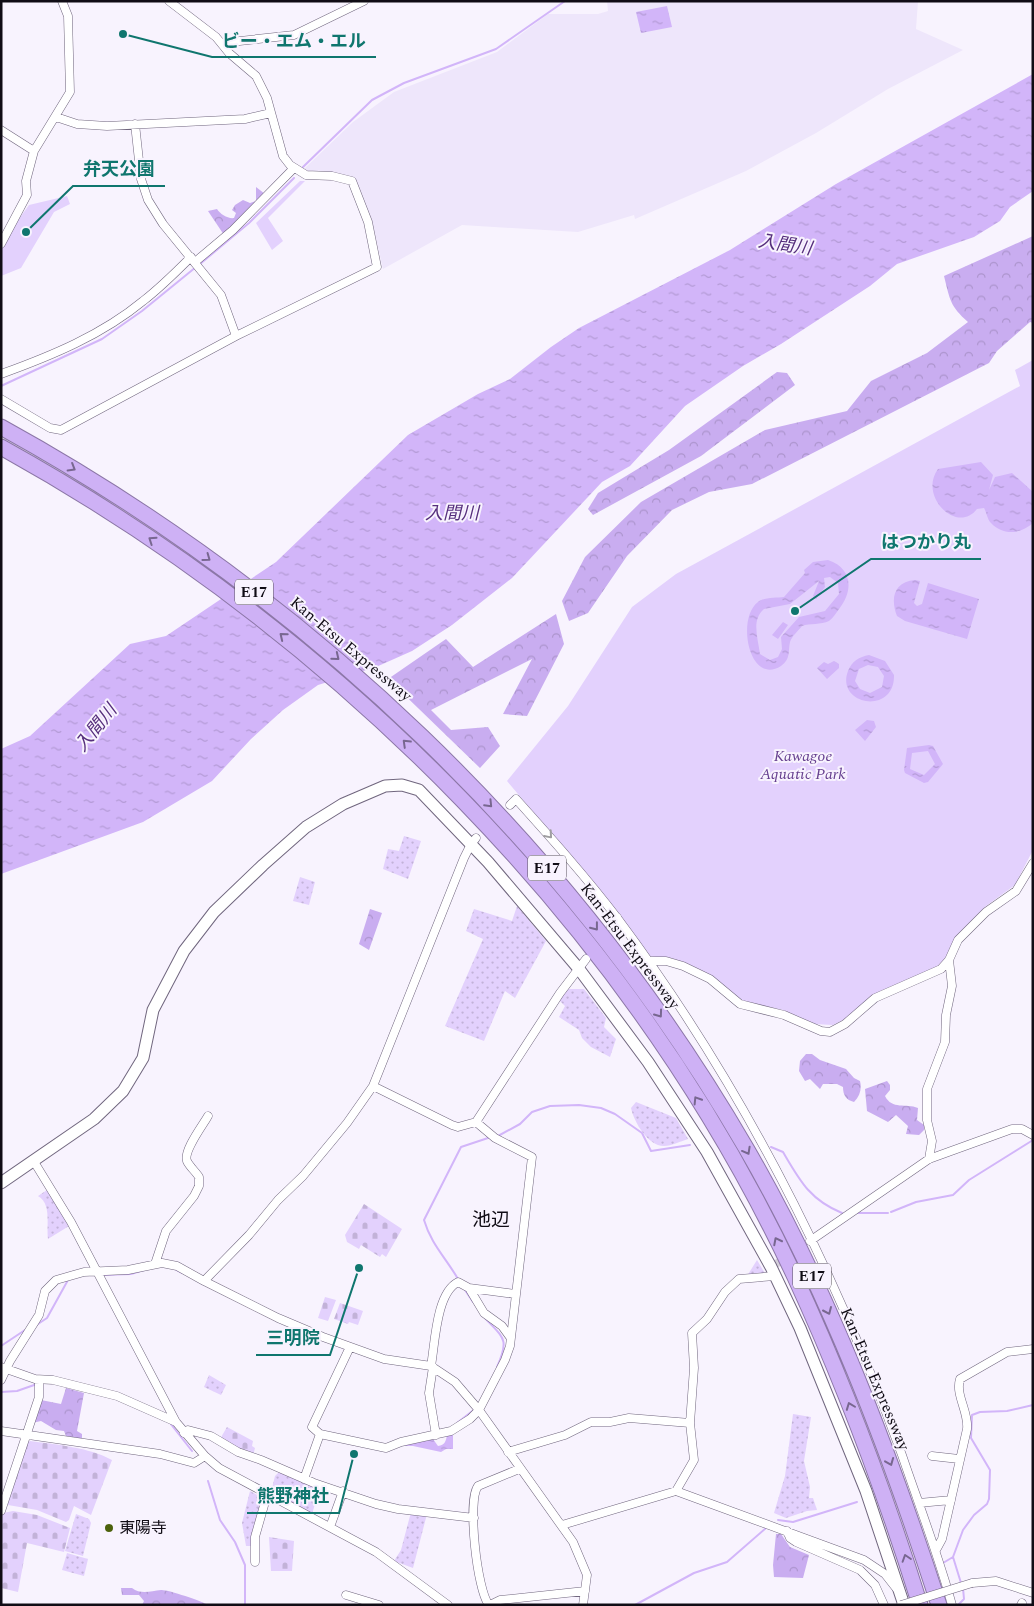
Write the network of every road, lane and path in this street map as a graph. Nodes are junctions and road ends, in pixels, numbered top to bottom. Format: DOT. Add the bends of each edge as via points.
graph roads {
  1 [pos="62,1"];
  2 [pos="169,1"];
  3 [pos="364,1"];
  4 [pos="221,43"];
  5 [pos="272,113"];
  6 [pos="56,117"];
  7 [pos="135,124"];
  8 [pos="1,130"];
  9 [pos="34,151"];
  10 [pos="294,168"];
  11 [pos="1,244"];
  12 [pos="196,263"];
  13 [pos="236,336"];
  14 [pos="1,374"];
  15 [pos="1,398"];
  16 [pos="1,427"];
  17 [pos="1,447"];
  18 [pos="510,805"];
  19 [pos="473,841"];
  20 [pos="1033,863"];
  21 [pos="617,917"];
  22 [pos="611,927"];
  23 [pos="949,960"];
  24 [pos="649,961"];
  25 [pos="583,964"];
  26 [pos="373,1086"];
  27 [pos="208,1116"];
  28 [pos="476,1122"];
  29 [pos="1033,1135"];
  30 [pos="929,1159"];
  31 [pos="33,1160"];
  32 [pos="1,1183"];
  33 [pos="810,1241"];
  34 [pos="155,1264"];
  35 [pos="774,1269"];
  36 [pos="98,1274"];
  37 [pos="204,1281"];
  38 [pos="469,1288"];
  39 [pos="514,1294"];
  40 [pos="510,1337"];
  41 [pos="350,1347"];
  42 [pos="1033,1349"];
  43 [pos="432,1367"];
  44 [pos="4,1368"];
  45 [pos="1,1380"];
  46 [pos="39,1380"];
  47 [pos="479,1410"];
  48 [pos="176,1422"];
  49 [pos="690,1423"];
  50 [pos="1,1431"];
  51 [pos="184,1433"];
  52 [pos="320,1434"];
  53 [pos="26,1435"];
  54 [pos="436,1435"];
  55 [pos="508,1452"];
  56 [pos="205,1456"];
  57 [pos="932,1456"];
  58 [pos="959,1459"];
  59 [pos="519,1469"];
  60 [pos="304,1479"];
  61 [pos="676,1491"];
  62 [pos="343,1492"];
  63 [pos="267,1495"];
  64 [pos="951,1500"];
  65 [pos="919,1503"];
  66 [pos="1,1511"];
  67 [pos="474,1518"];
  68 [pos="562,1525"];
  69 [pos="330,1527"];
  70 [pos="787,1531"];
  71 [pos="936,1550"];
  72 [pos="255,1562"];
  73 [pos="585,1591"];
  74 [pos="899,1591"];
  75 [pos="1033,1593"];
  76 [pos="346,1595"];
  77 [pos="379,1605"];
  78 [pos="448,1605"];
  79 [pos="489,1605"];
  80 [pos="583,1605"];
  81 [pos="884,1605"];
  82 [pos="903,1605"];
  83 [pos="920,1605"];
  84 [pos="939,1605"];
  85 [pos="952,1605"];
  1 -- 6 [label="street" via="68,16 71,85 67,100"];
  2 -- 4 [label="street"];
  3 -- 4 [label="street" via="294,35"];
  4 -- 5 [label="street" via="256,76"];
  5 -- 7 [label="street" via="245,119"];
  5 -- 10 [label="street" via="283,156"];
  6 -- 7 [label="street" via="88,126"];
  6 -- 9 [label="street"];
  7 -- 12 [label="street" via="141,179 148,200 162,224"];
  8 -- 9 [label="street"];
  9 -- 11 [label="street" via="26,181 27,195"];
  10 -- 12 [label="street"];
  10 -- 13 [label="street" via="313,177 332,176 352,181 368,222 377,267"];
  12 -- 13 [label="street" via="221,295"];
  12 -- 14 [label="street" via="112,323 71,346"];
  13 -- 15 [label="street" via="61,430 50,428"];
  16 -- 84 [label="highway, Kan-Etsu Expressway / E17, one-way" via="136,508 247,586 357,675 456,769 511,826 567,892 618,957 705,1081 746,1149 805,1260 893,1468"];
  83 -- 17 [label="highway, Kan-Etsu Expressway / E17, one-way" via="843,1388 794,1276 732,1156 654,1035 548,895 441,776 327,672 233,597 126,522"];
  18 -- 21 [label="street, one-way" via="516,798"];
  19 -- 25 [label="street" via="535,915"];
  19 -- 26 [label="street"];
  19 -- 31 [label="street" via="419,790 402,785 378,788 315,820 214,912 195,935 156,1001 143,1058 123,1091 94,1119"];
  20 -- 23 [label="street" via="1016,891 986,912 958,940"];
  21 -- 22 [label="street"];
  21 -- 24 [label="street"];
  23 -- 24 [label="street" via="929,976 875,998 830,1032 784,1014 740,1004 710,979 683,966"];
  23 -- 30 [label="street" via="952,986 945,1042 927,1089 927,1120 932,1141"];
  24 -- 33 [label="street" via="747,1118"];
  25 -- 28 [label="street" via="560,993"];
  25 -- 35 [label="street" via="690,1123"];
  26 -- 28 [label="street" via="452,1126"];
  26 -- 37 [label="street" via="303,1176"];
  27 -- 34 [label="street" via="186,1156 186,1161 199,1177 198,1188 166,1230"];
  28 -- 39 [label="street" via="493,1137 532,1157"];
  29 -- 30 [label="street" via="1022,1129 1012,1129"];
  30 -- 33 [label="street"];
  31 -- 32 [label="street"];
  31 -- 36 [label="street"];
  33 -- 65 [label="street" via="880,1396"];
  34 -- 36 [label="street"];
  34 -- 37 [label="street" via="162,1262 177,1266"];
  35 -- 49 [label="street" via="739,1279 725,1292 707,1319 693,1330"];
  35 -- 74 [label="street" via="866,1490"];
  36 -- 44 [label="street" via="62,1278 46,1288 39,1315"];
  36 -- 48 [label="street"];
  37 -- 41 [label="street" via="278,1318"];
  38 -- 39 [label="street"];
  38 -- 40 [label="street" via="484,1313 502,1326"];
  38 -- 43 [label="street" via="458,1282 447,1292 439,1314"];
  39 -- 40 [label="street"];
  40 -- 47 [label="street" via="505,1360"];
  41 -- 43 [label="street" via="387,1359"];
  41 -- 52 [label="street" via="312,1427"];
  42 -- 58 [label="street" via="1007,1352 960,1379 959,1389 968,1422"];
  43 -- 47 [label="street" via="455,1382"];
  43 -- 54 [label="street" via="429,1393"];
  44 -- 45 [label="street"];
  44 -- 46 [label="street"];
  46 -- 48 [label="street" via="53,1380 117,1396"];
  46 -- 53 [label="street" via="39,1397"];
  47 -- 54 [label="street" via="461,1426"];
  47 -- 55 [label="street"];
  48 -- 51 [label="street"];
  49 -- 55 [label="street" via="629,1418 591,1422 565,1435"];
  49 -- 61 [label="street" via="694,1460"];
  50 -- 53 [label="street"];
  51 -- 56 [label="street"];
  51 -- 60 [label="street" via="188,1430 211,1436 238,1452"];
  52 -- 54 [label="street" via="386,1448"];
  52 -- 60 [label="street"];
  53 -- 56 [label="street" via="160,1454 194,1462"];
  53 -- 66 [label="street"];
  55 -- 59 [label="street"];
  56 -- 63 [label="street" via="235,1478"];
  57 -- 58 [label="street"];
  58 -- 64 [label="street"];
  59 -- 67 [label="street" via="478,1486"];
  59 -- 68 [label="street"];
  60 -- 62 [label="street"];
  61 -- 68 [label="street"];
  61 -- 70 [label="street"];
  62 -- 67 [label="street" via="388,1508"];
  62 -- 69 [label="street"];
  63 -- 69 [label="street"];
  63 -- 72 [label="street" via="255,1537"];
  64 -- 65 [label="street"];
  64 -- 71 [label="street" via="942,1539"];
  65 -- 71 [label="street"];
  67 -- 79 [label="street" via="481,1588"];
  68 -- 73 [label="street" via="585,1571"];
  69 -- 78 [label="street" via="376,1552"];
  70 -- 74 [label="street" via="864,1560 885,1574"];
  70 -- 81 [label="street" via="796,1542 860,1570 875,1585"];
  71 -- 85 [label="street"];
  73 -- 79 [label="street" via="500,1600"];
  73 -- 80 [label="street"];
  74 -- 82 [label="street"];
  75 -- 82 [label="street, bridge" via="996,1582 972,1582"];
  76 -- 77 [label="street"];
}
